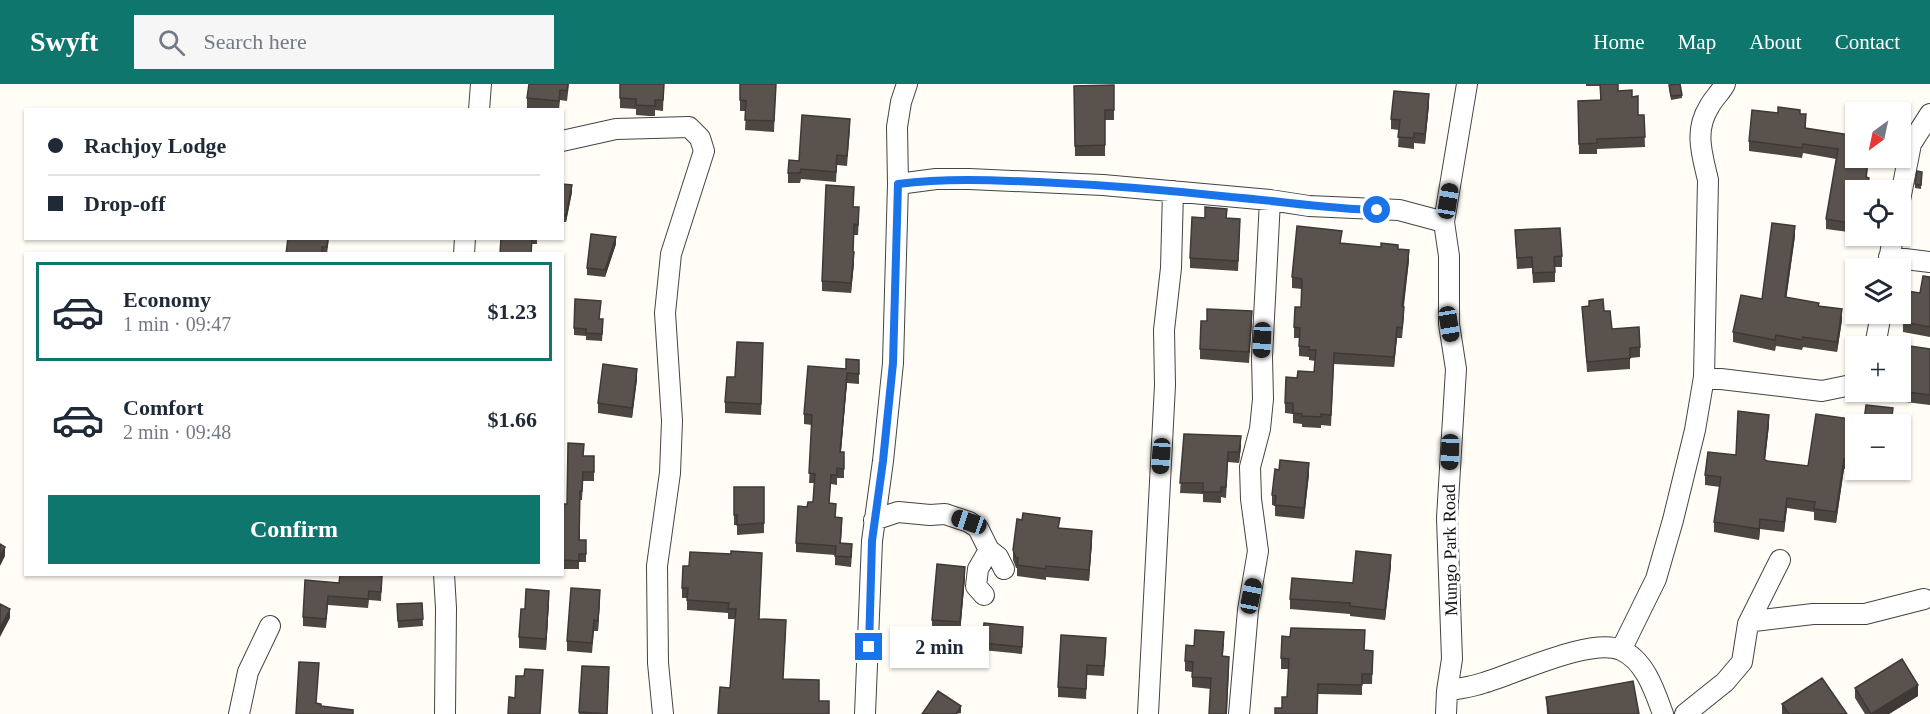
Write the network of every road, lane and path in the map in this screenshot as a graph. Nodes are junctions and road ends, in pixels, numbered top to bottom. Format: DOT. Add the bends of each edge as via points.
graph roads {
  1 [pos="481,84"];
  2 [pos="907,84"];
  3 [pos="1467,84"];
  4 [pos="1725,84"];
  5 [pos="479,108"];
  6 [pos="1930,114"];
  7 [pos="564,141"];
  8 [pos="1904,180"];
  9 [pos="898,184"];
  10 [pos="1173,191"];
  11 [pos="1270,200"];
  12 [pos="1444,222"];
  13 [pos="1911,262"];
  14 [pos="1930,262"];
  15 [pos="1704,377"];
  16 [pos="1845,386"];
  17 [pos="874,520"];
  18 [pos="989,550"];
  19 [pos="1780,560"];
  20 [pos="1004,569"];
  21 [pos="444,576"];
  22 [pos="984,595"];
  23 [pos="1924,599"];
  24 [pos="1748,624"];
  25 [pos="270,626"];
  26 [pos="1621,650"];
  27 [pos="1447,691"];
  28 [pos="239,714"];
  29 [pos="445,714"];
  30 [pos="663,714"];
  31 [pos="865,714"];
  32 [pos="1148,714"];
  33 [pos="1239,714"];
  34 [pos="1446,714"];
  35 [pos="1663,714"];
  36 [pos="1685,714"];
  1 -- 5 [label="street"];
  2 -- 9 [label="street" via="897,127"];
  3 -- 12 [label="street, Mungo Park Road"];
  4 -- 15 [label="street" via="1709,106 1699,138 1708,180"];
  6 -- 8 [label="street" via="1911,144"];
  7 -- 30 [label="street" via="616,129 689,127 700,138 704,151 671,254 665,313 672,422 670,473 657,566"];
  9 -- 10 [label="street" via="969,179"];
  9 -- 17 [label="street" via="893,363"];
  10 -- 11 [label="street"];
  10 -- 32 [label="street"];
  11 -- 12 [label="street" via="1399,210"];
  11 -- 33 [label="street" via="1263,399 1250,467 1258,551 1248,609"];
  12 -- 27 [label="street, Mungo Park Road" via="1449,256 1449,324 1456,369 1447,518 1452,659"];
  13 -- 14 [label="street"];
  15 -- 16 [label="street" via="1822,391"];
  15 -- 26 [label="street" via="1695,430 1656,579"];
  17 -- 18 [label="street" via="898,512 945,514 978,528"];
  17 -- 31 [label="street"];
  18 -- 20 [label="street"];
  18 -- 22 [label="street" via="978,569 976,586"];
  19 -- 24 [label="street"];
  21 -- 29 [label="street"];
  23 -- 24 [label="street" via="1865,614 1813,614"];
  24 -- 36 [label="street" via="1742,662 1725,682"];
  25 -- 28 [label="street" via="248,672"];
  26 -- 27 [label="street" via="1593,647"];
  26 -- 35 [label="street" via="1641,665"];
  27 -- 34 [label="street, Mungo Park Road"];
}
